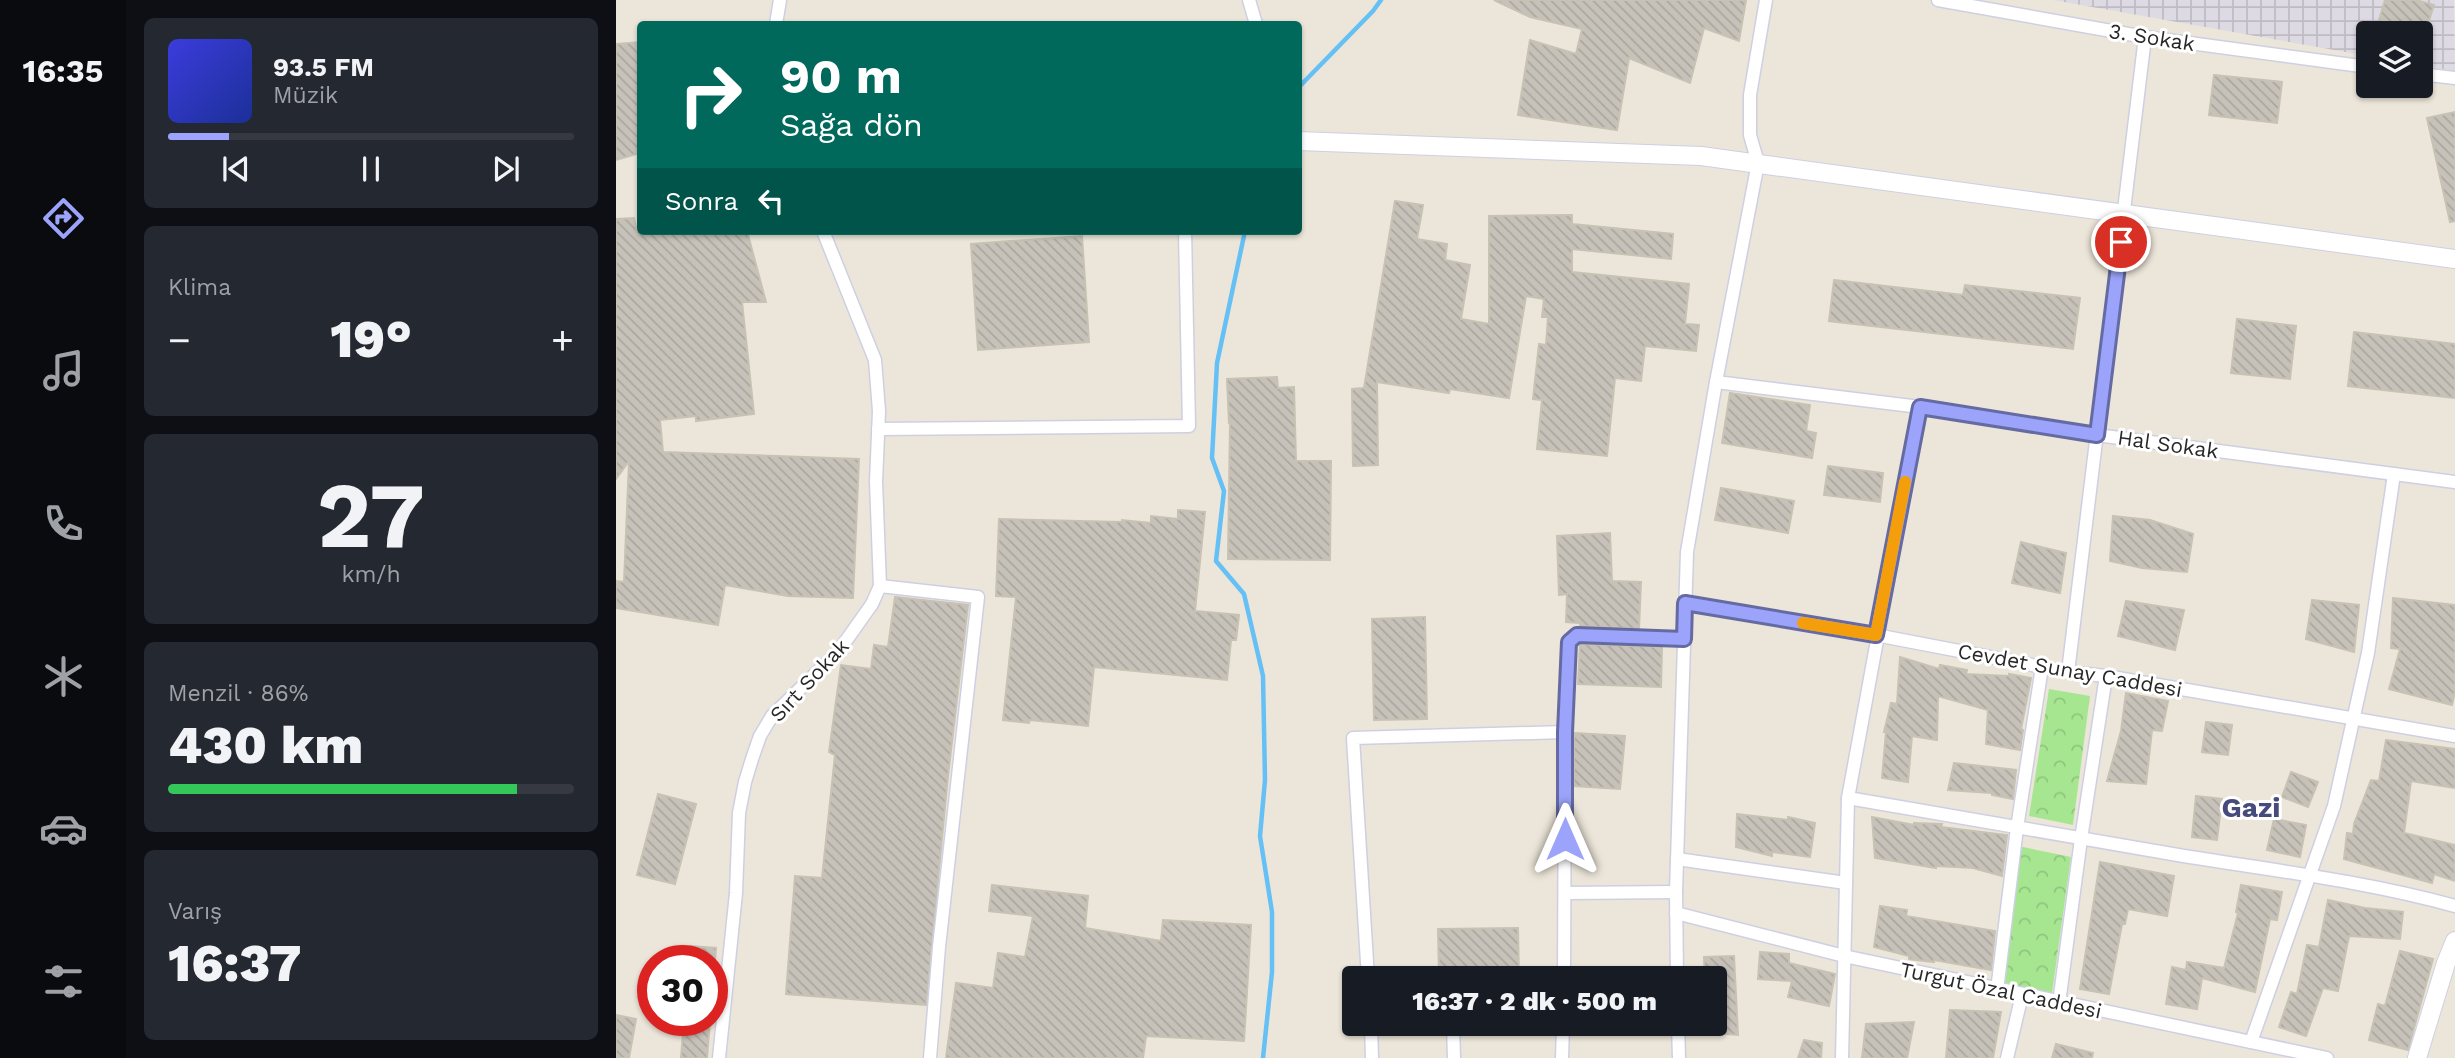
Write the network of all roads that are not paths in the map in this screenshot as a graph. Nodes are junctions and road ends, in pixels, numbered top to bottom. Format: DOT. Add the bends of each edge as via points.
graph roads {
  1 [pos="780,0"];
  2 [pos="1248,0"];
  3 [pos="1766,0"];
  4 [pos="1938,0"];
  5 [pos="776,21"];
  6 [pos="1254,21"];
  7 [pos="2145,37"];
  8 [pos="2356,65"];
  9 [pos="2433,75"];
  10 [pos="2455,78"];
  11 [pos="1302,141"];
  12 [pos="1758,163"];
  13 [pos="2124,215"];
  14 [pos="825,235"];
  15 [pos="1185,235"];
  16 [pos="2455,259"];
  17 [pos="1716,382"];
  18 [pos="1920,407"];
  19 [pos="878,429"];
  20 [pos="2097,435"];
  21 [pos="2394,474"];
  22 [pos="2455,482"];
  23 [pos="880,586"];
  24 [pos="1685,603"];
  25 [pos="1876,635"];
  26 [pos="1684,639"];
  27 [pos="2042,667"];
  28 [pos="2068,672"];
  29 [pos="2106,676"];
  30 [pos="2354,718"];
  31 [pos="1565,732"];
  32 [pos="2455,736"];
  33 [pos="1848,798"];
  34 [pos="2017,828"];
  35 [pos="2081,839"];
  36 [pos="1678,859"];
  37 [pos="2311,876"];
  38 [pos="1846,883"];
  39 [pos="1676,892"];
  40 [pos="1566,893"];
  41 [pos="2455,906"];
  42 [pos="1676,913"];
  43 [pos="2455,941"];
  44 [pos="1844,956"];
  45 [pos="1367,966"];
  46 [pos="1564,966"];
  47 [pos="1677,966"];
  48 [pos="1997,990"];
  49 [pos="2022,995"];
  50 [pos="2059,1003"];
  51 [pos="1371,1036"];
  52 [pos="1453,1036"];
  53 [pos="1563,1036"];
  54 [pos="1678,1036"];
  55 [pos="2251,1042"];
  56 [pos="1677,1055"];
  57 [pos="719,1058"];
  58 [pos="930,1058"];
  59 [pos="1372,1058"];
  60 [pos="1454,1058"];
  61 [pos="1562,1058"];
  62 [pos="1842,1058"];
  63 [pos="2007,1058"];
  64 [pos="2327,1058"];
  65 [pos="2417,1058"];
  1 -- 5 [label="street"];
  2 -- 6 [label="street"];
  3 -- 12 [label="street" via="1750,95 1750,135"];
  4 -- 7 [label="street, 3. Sokak"];
  7 -- 8 [label="street, 3. Sokak"];
  7 -- 13 [label="street"];
  9 -- 10 [label="street"];
  11 -- 12 [label="street" via="1701,156"];
  12 -- 13 [label="street"];
  12 -- 17 [label="street"];
  13 -- 16 [label="street"];
  13 -- 20 [label="street"];
  14 -- 19 [label="street" via="875,360"];
  15 -- 19 [label="street" via="1189,426"];
  17 -- 18 [label="street, Hal Sokak"];
  17 -- 24 [label="street" via="1687,552"];
  18 -- 20 [label="street, Hal Sokak"];
  18 -- 25 [label="street"];
  19 -- 23 [label="street"];
  20 -- 21 [label="street, Hal Sokak"];
  20 -- 28 [label="street"];
  21 -- 22 [label="street, Hal Sokak"];
  21 -- 30 [label="street"];
  23 -- 57 [label="street, Sırt Sokak" via="838,652 772,716 752,759 739,813 736,893"];
  23 -- 58 [label="street" via="978,597"];
  24 -- 25 [label="street, Cevdet Sunay Caddesi"];
  24 -- 26 [label="street"];
  25 -- 27 [label="street, Cevdet Sunay Caddesi"];
  25 -- 33 [label="street"];
  26 -- 31 [label="street" via="1577,635 1569,642"];
  26 -- 36 [label="street"];
  27 -- 28 [label="street, Cevdet Sunay Caddesi"];
  27 -- 34 [label="street"];
  28 -- 29 [label="street, Cevdet Sunay Caddesi"];
  29 -- 30 [label="street, Cevdet Sunay Caddesi"];
  29 -- 35 [label="street"];
  30 -- 32 [label="street, Cevdet Sunay Caddesi"];
  30 -- 37 [label="street" via="2334,806"];
  31 -- 40 [label="street"];
  31 -- 45 [label="street" via="1353,738"];
  33 -- 34 [label="street"];
  33 -- 38 [label="street"];
  34 -- 35 [label="street"];
  34 -- 48 [label="street"];
  35 -- 37 [label="street"];
  35 -- 50 [label="street"];
  36 -- 38 [label="street"];
  36 -- 39 [label="street"];
  37 -- 41 [label="street"];
  37 -- 55 [label="street"];
  38 -- 44 [label="street"];
  39 -- 40 [label="street"];
  39 -- 42 [label="street"];
  40 -- 46 [label="street"];
  42 -- 44 [label="street, Turgut Özal Caddesi"];
  42 -- 47 [label="street"];
  43 -- 65 [label="street"];
  44 -- 48 [label="street, Turgut Özal Caddesi"];
  44 -- 62 [label="street"];
  48 -- 49 [label="street, Turgut Özal Caddesi"];
  49 -- 50 [label="street, Turgut Özal Caddesi"];
  49 -- 63 [label="street"];
  50 -- 55 [label="street, Turgut Özal Caddesi"];
  51 -- 59 [label="street"];
  52 -- 60 [label="street"];
  53 -- 61 [label="street"];
  54 -- 56 [label="street"];
  55 -- 64 [label="street, Turgut Özal Caddesi"];
}
